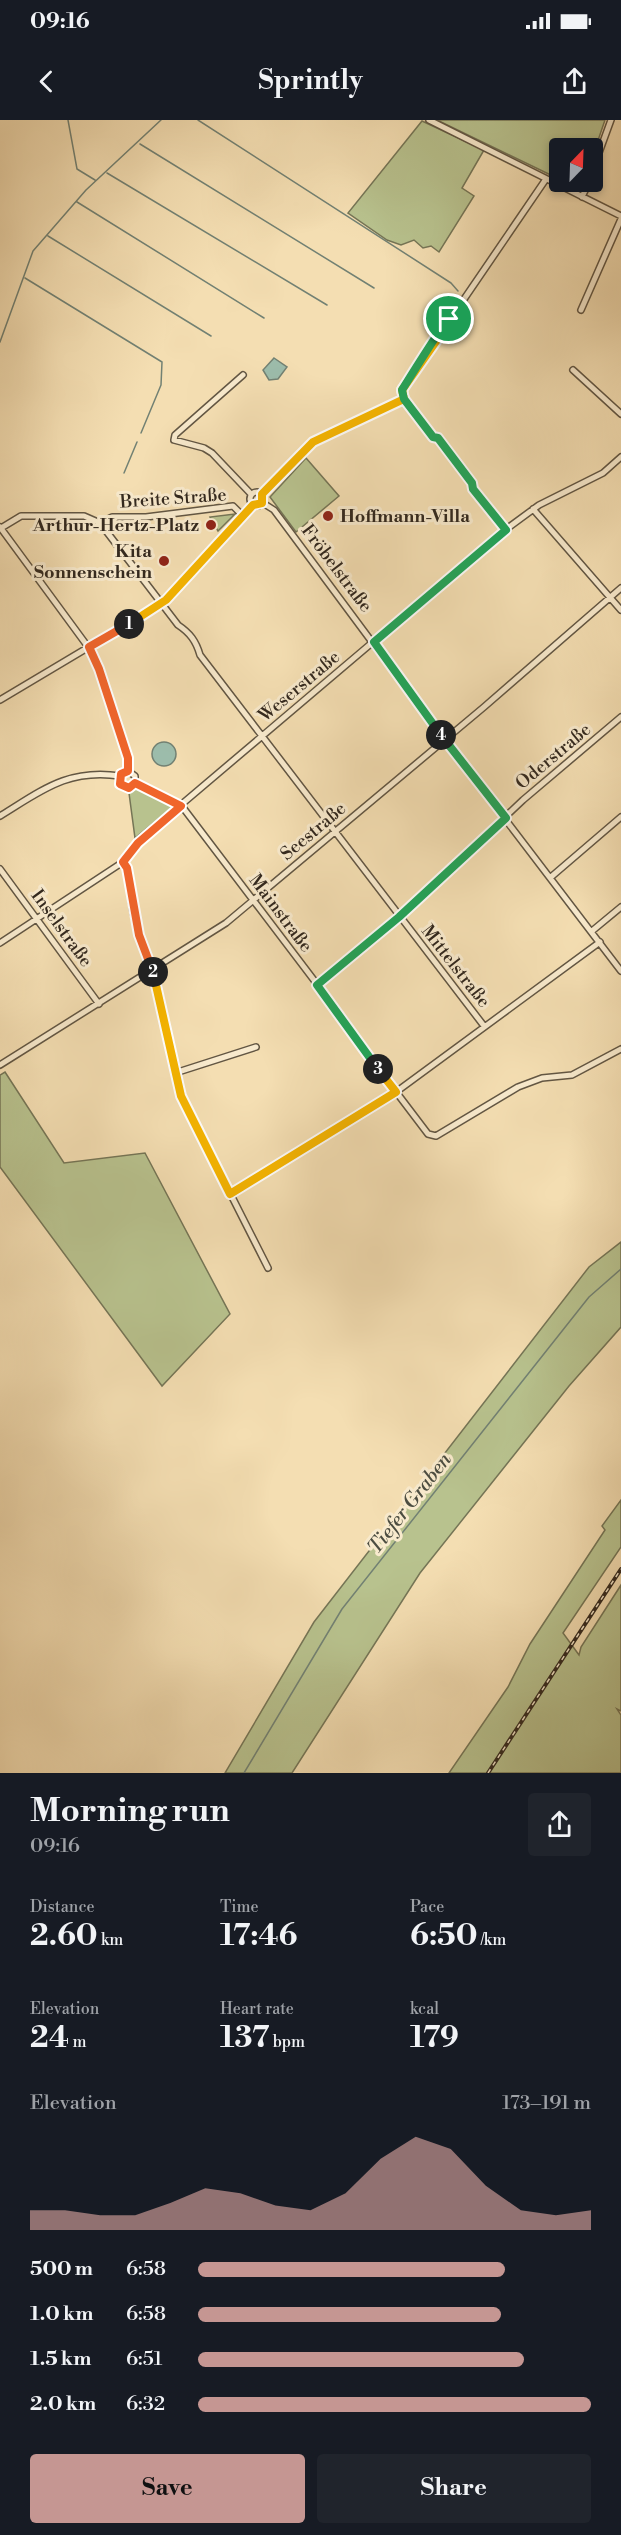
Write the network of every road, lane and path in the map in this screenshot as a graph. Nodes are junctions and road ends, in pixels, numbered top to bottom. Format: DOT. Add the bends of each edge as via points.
graph roads {
  1 [pos="429,120"];
  2 [pos="611,120"];
  3 [pos="603,142"];
  4 [pos="546,179"];
  5 [pos="584,192"];
  6 [pos="582,197"];
  7 [pos="621,218"];
  8 [pos="581,310"];
  9 [pos="573,370"];
  10 [pos="243,375"];
  11 [pos="404,399"];
  12 [pos="621,414"];
  13 [pos="621,457"];
  14 [pos="251,494"];
  15 [pos="262,494"];
  16 [pos="262,503"];
  17 [pos="253,505"];
  18 [pos="533,509"];
  19 [pos="243,516"];
  20 [pos="100,523"];
  21 [pos="1,528"];
  22 [pos="506,530"];
  23 [pos="621,588"];
  24 [pos="610,597"];
  25 [pos="161,604"];
  26 [pos="621,610"];
  27 [pos="374,642"];
  28 [pos="89,647"];
  29 [pos="0,700"];
  30 [pos="621,717"];
  31 [pos="263,737"];
  32 [pos="444,739"];
  33 [pos="128,771"];
  34 [pos="120,776"];
  35 [pos="135,783"];
  36 [pos="181,806"];
  37 [pos="0,816"];
  38 [pos="621,817"];
  39 [pos="506,818"];
  40 [pos="334,833"];
  41 [pos="123,862"];
  42 [pos="0,869"];
  43 [pos="551,877"];
  44 [pos="254,901"];
  45 [pos="621,907"];
  46 [pos="399,917"];
  47 [pos="37,919"];
  48 [pos="592,931"];
  49 [pos="600,942"];
  50 [pos="0,943"];
  51 [pos="152,970"];
  52 [pos="621,971"];
  53 [pos="317,985"];
  54 [pos="99,1004"];
  55 [pos="484,1026"];
  56 [pos="256,1047"];
  57 [pos="621,1049"];
  58 [pos="0,1065"];
  59 [pos="175,1073"];
  60 [pos="396,1092"];
  61 [pos="230,1194"];
  62 [pos="268,1269"];
  1 -- 4 [label="street"];
  2 -- 3 [label="street"];
  4 -- 6 [label="street"];
  4 -- 11 [label="street" via="402,390"];
  5 -- 6 [label="street"];
  6 -- 7 [label="street"];
  7 -- 8 [label="street"];
  9 -- 12 [label="street"];
  10 -- 14 [label="street" via="174,440 204,447"];
  11 -- 15 [label="street" via="313,442"];
  11 -- 22 [label="street"];
  13 -- 18 [label="street, Weserstraße" via="603,473"];
  14 -- 15 [label="street"];
  14 -- 17 [label="street"];
  15 -- 16 [label="street"];
  16 -- 17 [label="street"];
  16 -- 27 [label="street, Fröbelstraße" via="274,510"];
  17 -- 19 [label="street"];
  18 -- 22 [label="street, Weserstraße"];
  18 -- 24 [label="street"];
  19 -- 20 [label="street, Breite Straße" via="233,506 146,517 112,517"];
  19 -- 25 [label="street"];
  20 -- 21 [label="street, Breite Straße" via="84,516 21,516"];
  20 -- 25 [label="street, Mittelstraße"];
  21 -- 28 [label="street"];
  22 -- 27 [label="street, Weserstraße"];
  23 -- 24 [label="street, Seestraße"];
  24 -- 26 [label="street"];
  24 -- 32 [label="street, Seestraße"];
  25 -- 28 [label="street"];
  25 -- 31 [label="street, Mittelstraße" via="198,645 200,655"];
  27 -- 31 [label="street, Weserstraße"];
  27 -- 32 [label="street, Fröbelstraße"];
  28 -- 29 [label="street"];
  28 -- 33 [label="street" via="128,758"];
  30 -- 39 [label="street, Oderstraße"];
  31 -- 36 [label="street, Weserstraße"];
  31 -- 40 [label="street, Mittelstraße"];
  32 -- 39 [label="street, Fröbelstraße"];
  32 -- 40 [label="street, Seestraße"];
  33 -- 34 [label="street"];
  33 -- 35 [label="street" via="135,776"];
  34 -- 35 [label="street" via="124,788"];
  34 -- 37 [label="street" via="68,778"];
  35 -- 36 [label="street, Mainstraße"];
  36 -- 41 [label="street, Weserstraße" via="138,843"];
  36 -- 44 [label="street, Mainstraße"];
  38 -- 43 [label="street"];
  39 -- 43 [label="street, Fröbelstraße"];
  39 -- 46 [label="street, Oderstraße"];
  40 -- 44 [label="street, Seestraße"];
  40 -- 46 [label="street, Mittelstraße"];
  41 -- 47 [label="street, Weserstraße"];
  41 -- 51 [label="street" via="139,935"];
  42 -- 47 [label="street, Inselstraße"];
  43 -- 48 [label="street, Fröbelstraße"];
  44 -- 51 [label="street, Seestraße" via="213,933"];
  44 -- 53 [label="street, Mainstraße"];
  45 -- 48 [label="street"];
  46 -- 53 [label="street, Oderstraße"];
  46 -- 55 [label="street, Mittelstraße"];
  47 -- 50 [label="street, Weserstraße"];
  47 -- 54 [label="street, Inselstraße"];
  48 -- 49 [label="street, Fröbelstraße"];
  49 -- 52 [label="street, Fröbelstraße"];
  49 -- 55 [label="street"];
  51 -- 54 [label="street, Seestraße"];
  51 -- 59 [label="street"];
  53 -- 60 [label="street, Mainstraße"];
  54 -- 58 [label="street, Seestraße"];
  55 -- 60 [label="street"];
  56 -- 59 [label="street"];
  57 -- 60 [label="street, Mainstraße" via="572,1075 531,1081 436,1136"];
  59 -- 61 [label="street" via="181,1096"];
  60 -- 61 [label="street"];
  61 -- 62 [label="street"];
}
